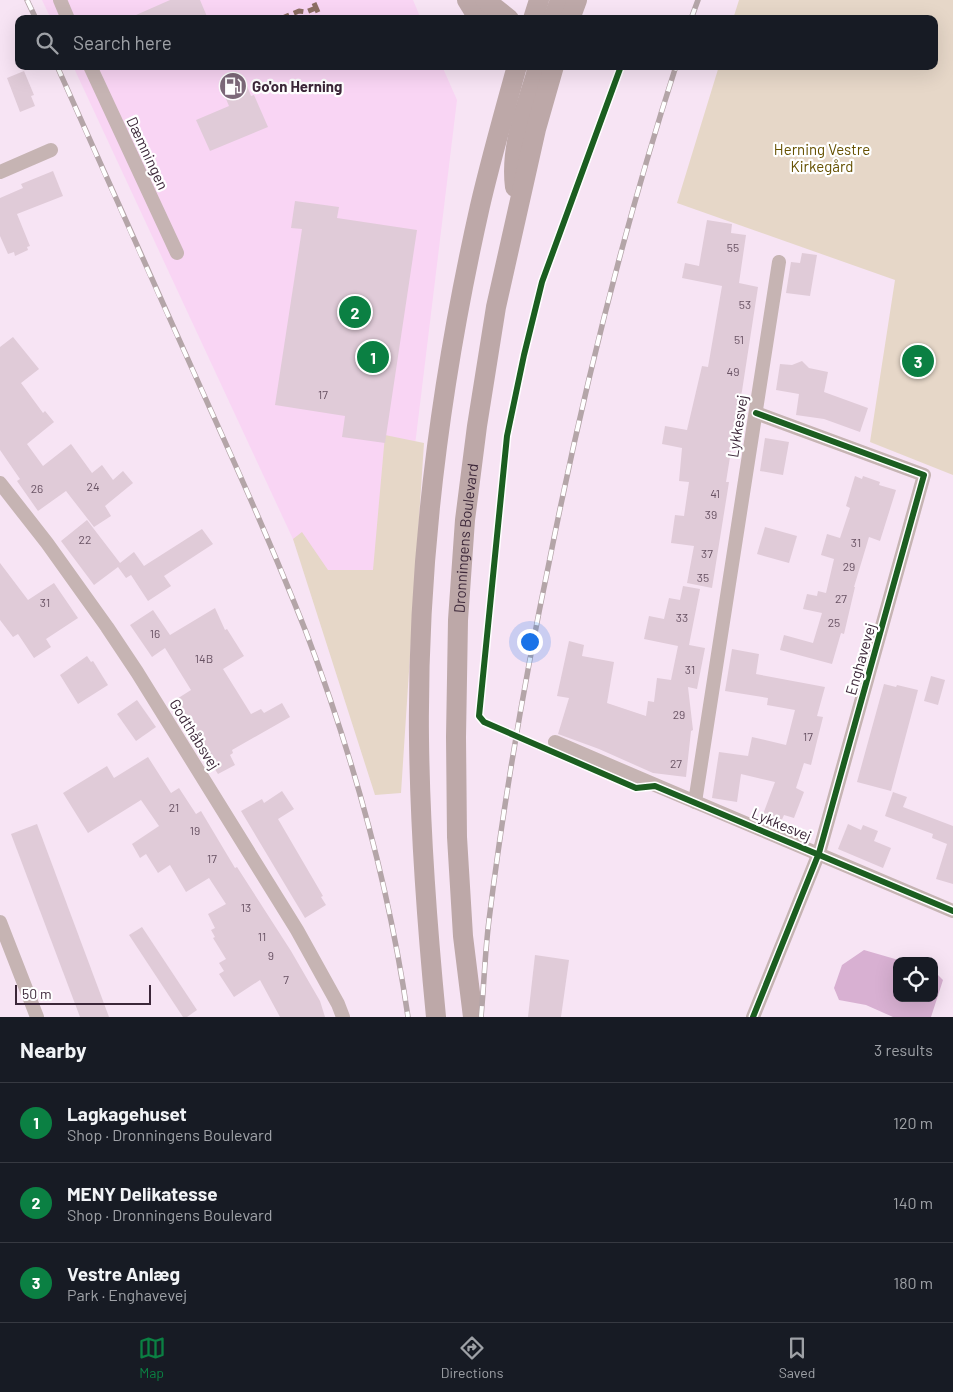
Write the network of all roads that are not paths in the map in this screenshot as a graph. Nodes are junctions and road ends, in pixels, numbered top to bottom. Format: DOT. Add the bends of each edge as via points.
graph roads {
  1 [pos="60,0"];
  2 [pos="467,0"];
  3 [pos="485,0"];
  4 [pos="539,0"];
  5 [pos="560,0"];
  6 [pos="577,0"];
  7 [pos="66,15"];
  8 [pos="477,15"];
  9 [pos="504,15"];
  10 [pos="534,15"];
  11 [pos="554,15"];
  12 [pos="571,15"];
  13 [pos="92,70"];
  14 [pos="516,70"];
  15 [pos="536,70"];
  16 [pos="553,70"];
  17 [pos="51,150"];
  18 [pos="0,172"];
  19 [pos="517,211"];
  20 [pos="177,253"];
  21 [pos="779,262"];
  22 [pos="756,414"];
  23 [pos="0,482"];
  24 [pos="556,742"];
  25 [pos="695,802"];
  26 [pos="819,853"];
  27 [pos="953,911"];
  28 [pos="0,922"];
  29 [pos="37,1017"];
  30 [pos="342,1017"];
  31 [pos="436,1017"];
  32 [pos="473,1017"];
  33 [pos="753,1017"];
  1 -- 7 [label="street"];
  2 -- 8 [label="main road"];
  3 -- 9 [label="main road"];
  4 -- 10 [label="main road"];
  5 -- 11 [label="main road"];
  6 -- 12 [label="main road"];
  13 -- 20 [label="street, Dæmningen"];
  14 -- 31 [label="main road" via="480,204 460,302 440,422 430,517 422,618 419,736 428,941"];
  15 -- 19 [label="main road" via="514,163"];
  16 -- 19 [label="main road, Dronningens Boulevard"];
  17 -- 18 [label="street"];
  19 -- 32 [label="main road, Dronningens Boulevard" via="496,307 477,426 465,520 458,620 457,837 463,936"];
  21 -- 22 [label="street, Lykkesvej"];
  22 -- 25 [label="street, Lykkesvej"];
  22 -- 26 [label="street, Enghavevej" via="924,475"];
  23 -- 30 [label="street, Godthåbsvej" via="137,672 297,930"];
  24 -- 25 [label="street, Lykkesvej"];
  25 -- 26 [label="street, Lykkesvej"];
  26 -- 27 [label="street, Lykkesvej"];
  26 -- 33 [label="street, Enghavevej"];
  28 -- 29 [label="street"];
}
